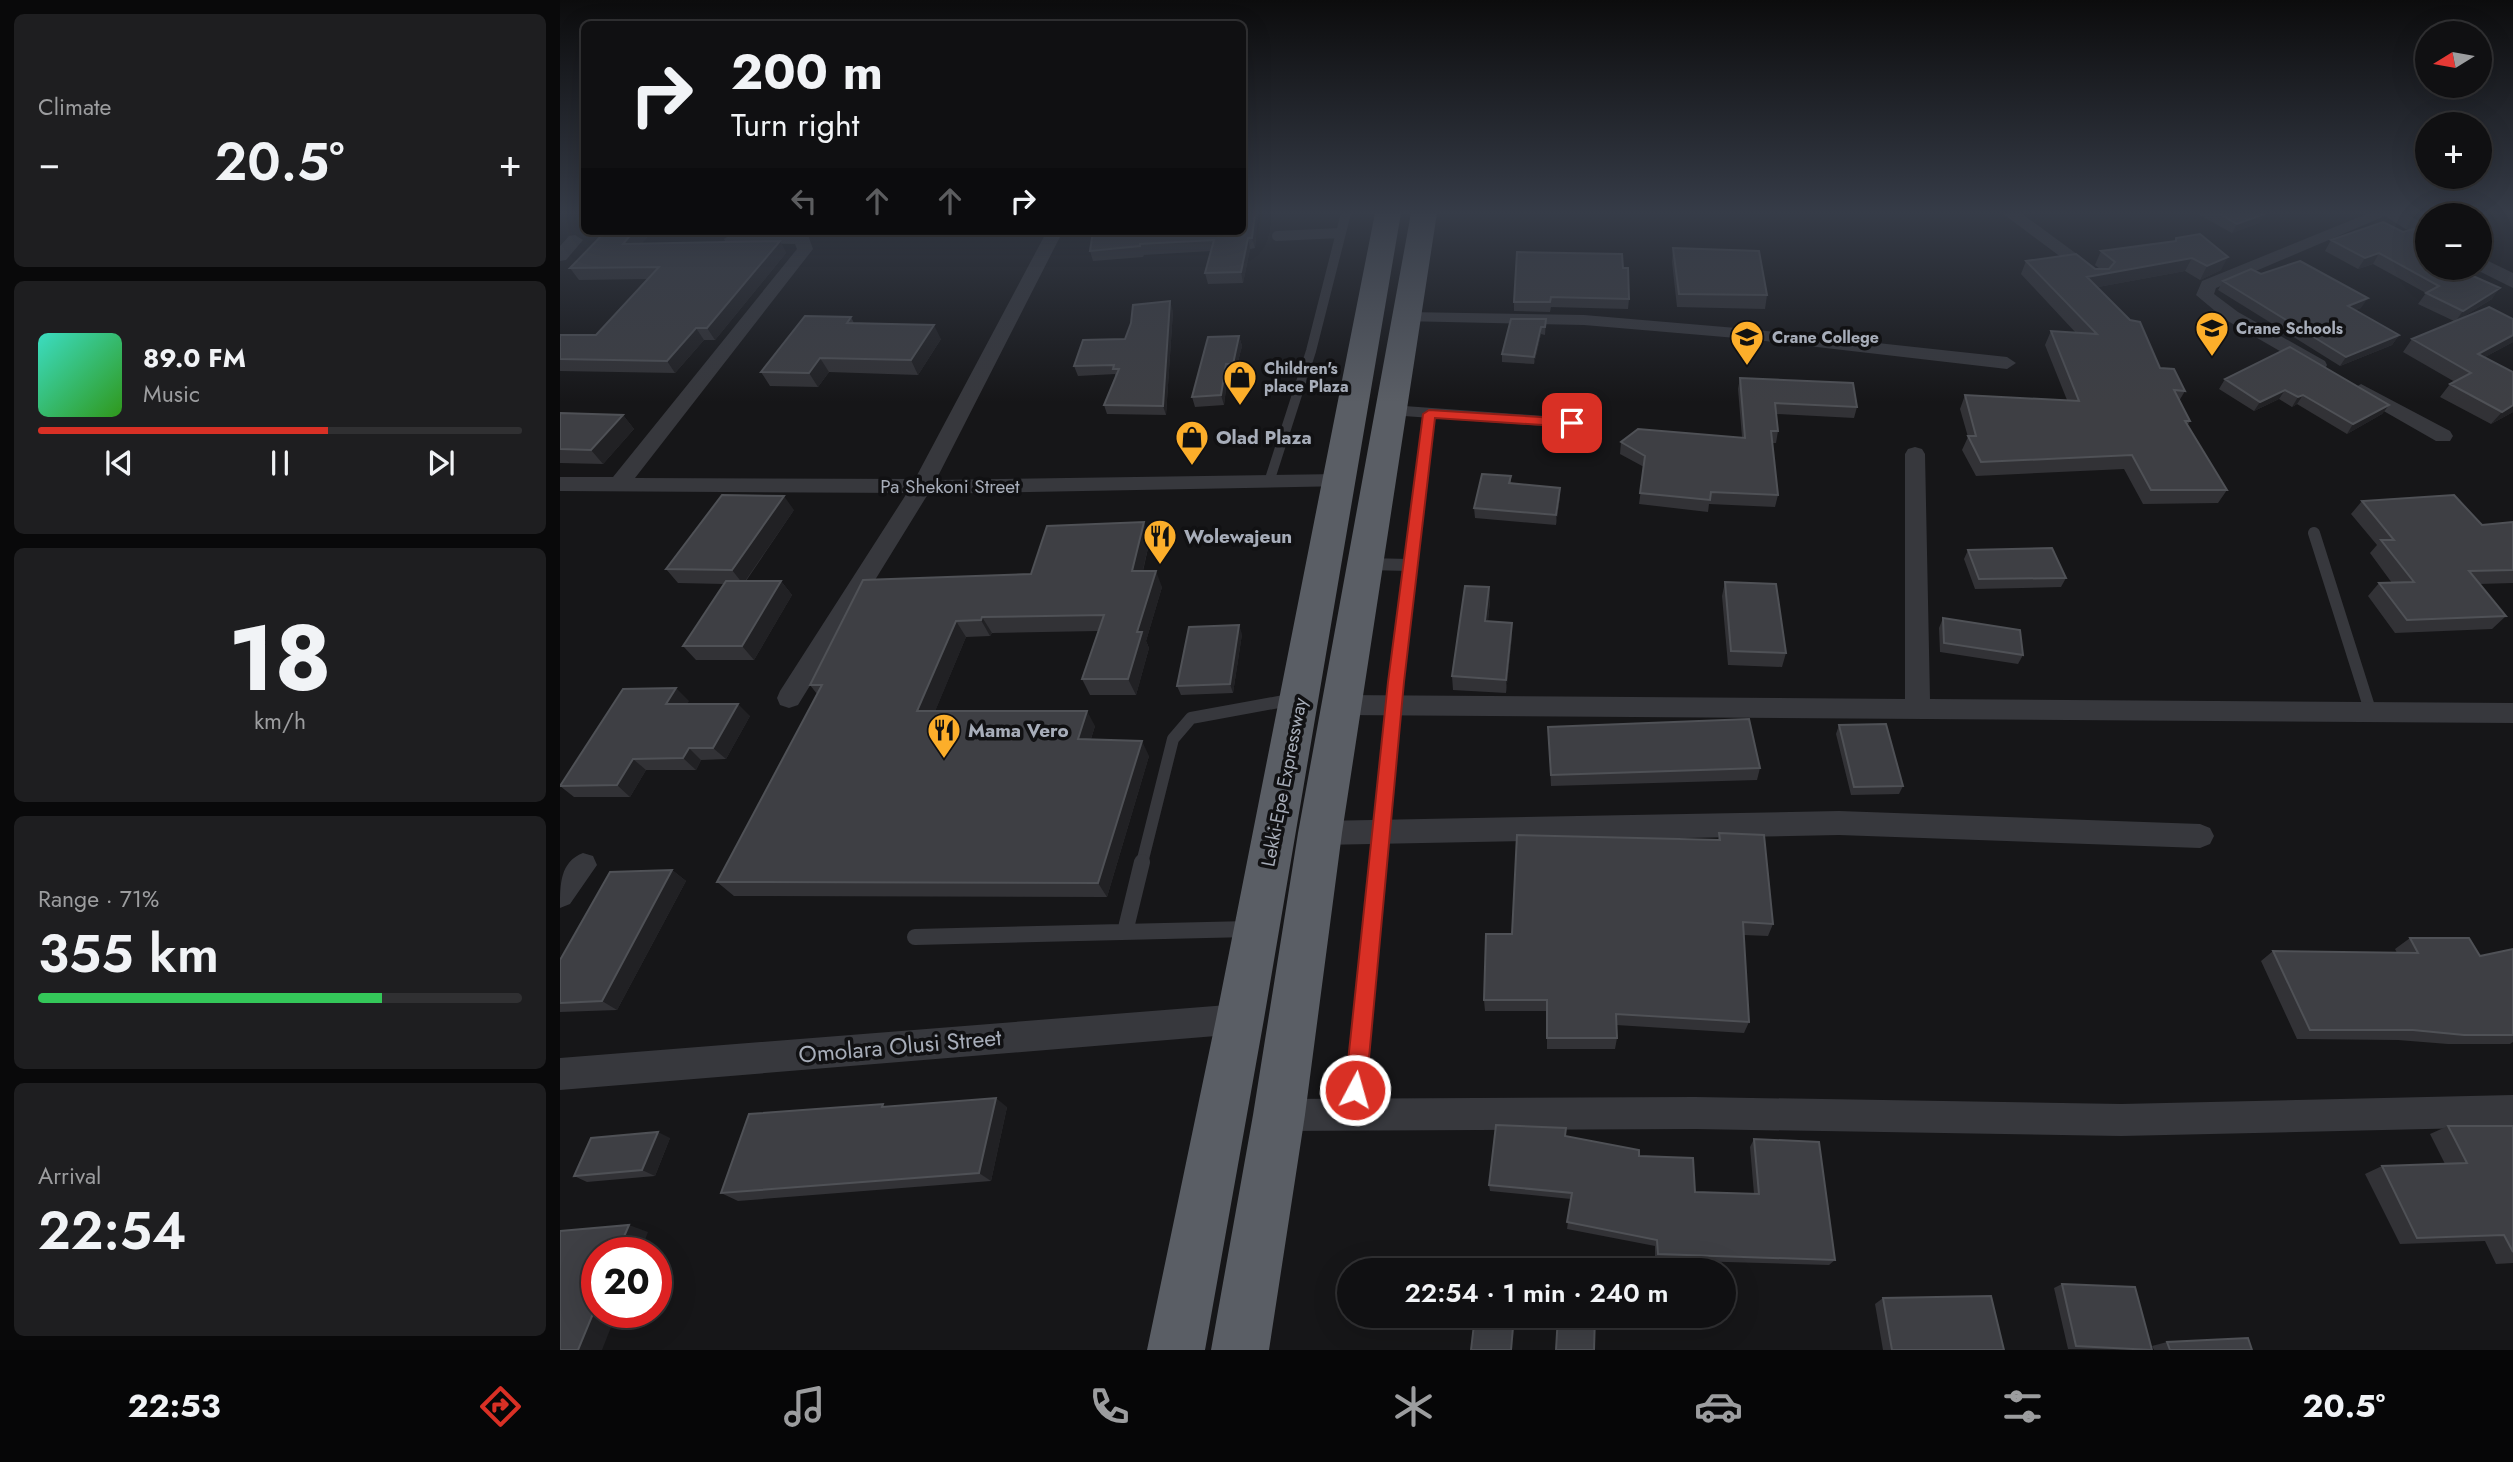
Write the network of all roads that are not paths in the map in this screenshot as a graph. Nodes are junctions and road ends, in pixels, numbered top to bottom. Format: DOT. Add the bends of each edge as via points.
graph roads {
  1 [pos="784,276"];
  2 [pos="1032,276"];
  3 [pos="1329,276"];
  4 [pos="1377,276"];
  5 [pos="1414,276"];
  6 [pos="2230,276"];
  7 [pos="1407,317"];
  8 [pos="2007,363"];
  9 [pos="1409,412"];
  10 [pos="1572,423"];
  11 [pos="2443,436"];
  12 [pos="1915,454"];
  13 [pos="1340,481"];
  14 [pos="1269,482"];
  15 [pos="560,484"];
  16 [pos="618,485"];
  17 [pos="922,486"];
  18 [pos="2314,533"];
  19 [pos="1366,564"];
  20 [pos="1409,565"];
  21 [pos="789,698"];
  22 [pos="1299,699"];
  23 [pos="1341,705"];
  24 [pos="1393,706"];
  25 [pos="1918,709"];
  26 [pos="2371,713"];
  27 [pos="2513,713"];
  28 [pos="1382,832"];
  29 [pos="1320,833"];
  30 [pos="2200,836"];
  31 [pos="583,865"];
  32 [pos="560,895"];
  33 [pos="1256,929"];
  34 [pos="1125,932"];
  35 [pos="915,937"];
  36 [pos="1240,1018"];
  37 [pos="560,1074"];
  38 [pos="2513,1111"];
  39 [pos="1279,1115"];
  40 [pos="1353,1115"];
  41 [pos="1175,1350"];
  42 [pos="1240,1350"];
  1 -- 16 [label="street"];
  2 -- 17 [label="street"];
  3 -- 14 [label="lane"];
  4 -- 13 [label="highway, Lekki-Epe Expressway"];
  5 -- 7 [label="highway"];
  6 -- 11 [label="street" via="2208,285 2205,295 2232,316"];
  7 -- 8 [label="street" via="1598,321"];
  7 -- 9 [label="highway"];
  9 -- 10 [label="lane"];
  9 -- 19 [label="highway"];
  9 -- 20 [label="lane"];
  12 -- 25 [label="street"];
  13 -- 14 [label="street, Pa Shekoni Street"];
  13 -- 22 [label="highway, Lekki-Epe Expressway"];
  14 -- 17 [label="street, Pa Shekoni Street"];
  15 -- 16 [label="street, Pa Shekoni Street"];
  16 -- 17 [label="street, Pa Shekoni Street"];
  17 -- 21 [label="street"];
  18 -- 26 [label="lane"];
  19 -- 20 [label="lane"];
  19 -- 23 [label="highway"];
  20 -- 24 [label="lane"];
  22 -- 33 [label="highway, Lekki-Epe Expressway"];
  22 -- 34 [label="lane" via="1191,718 1173,739"];
  23 -- 24 [label="street"];
  23 -- 29 [label="highway"];
  24 -- 25 [label="street"];
  24 -- 28 [label="lane"];
  25 -- 26 [label="street"];
  26 -- 27 [label="street"];
  28 -- 29 [label="street"];
  28 -- 30 [label="street" via="1839,823"];
  28 -- 40 [label="lane"];
  29 -- 39 [label="highway"];
  31 -- 32 [label="street"];
  33 -- 34 [label="lane"];
  33 -- 36 [label="highway, Lekki-Epe Expressway"];
  34 -- 35 [label="lane"];
  36 -- 37 [label="street, Omolara Olusi Street"];
  36 -- 41 [label="highway, Lekki-Epe Expressway"];
  38 -- 40 [label="street" via="2121,1120 1695,1113"];
  39 -- 40 [label="street"];
  39 -- 42 [label="highway"];
}
